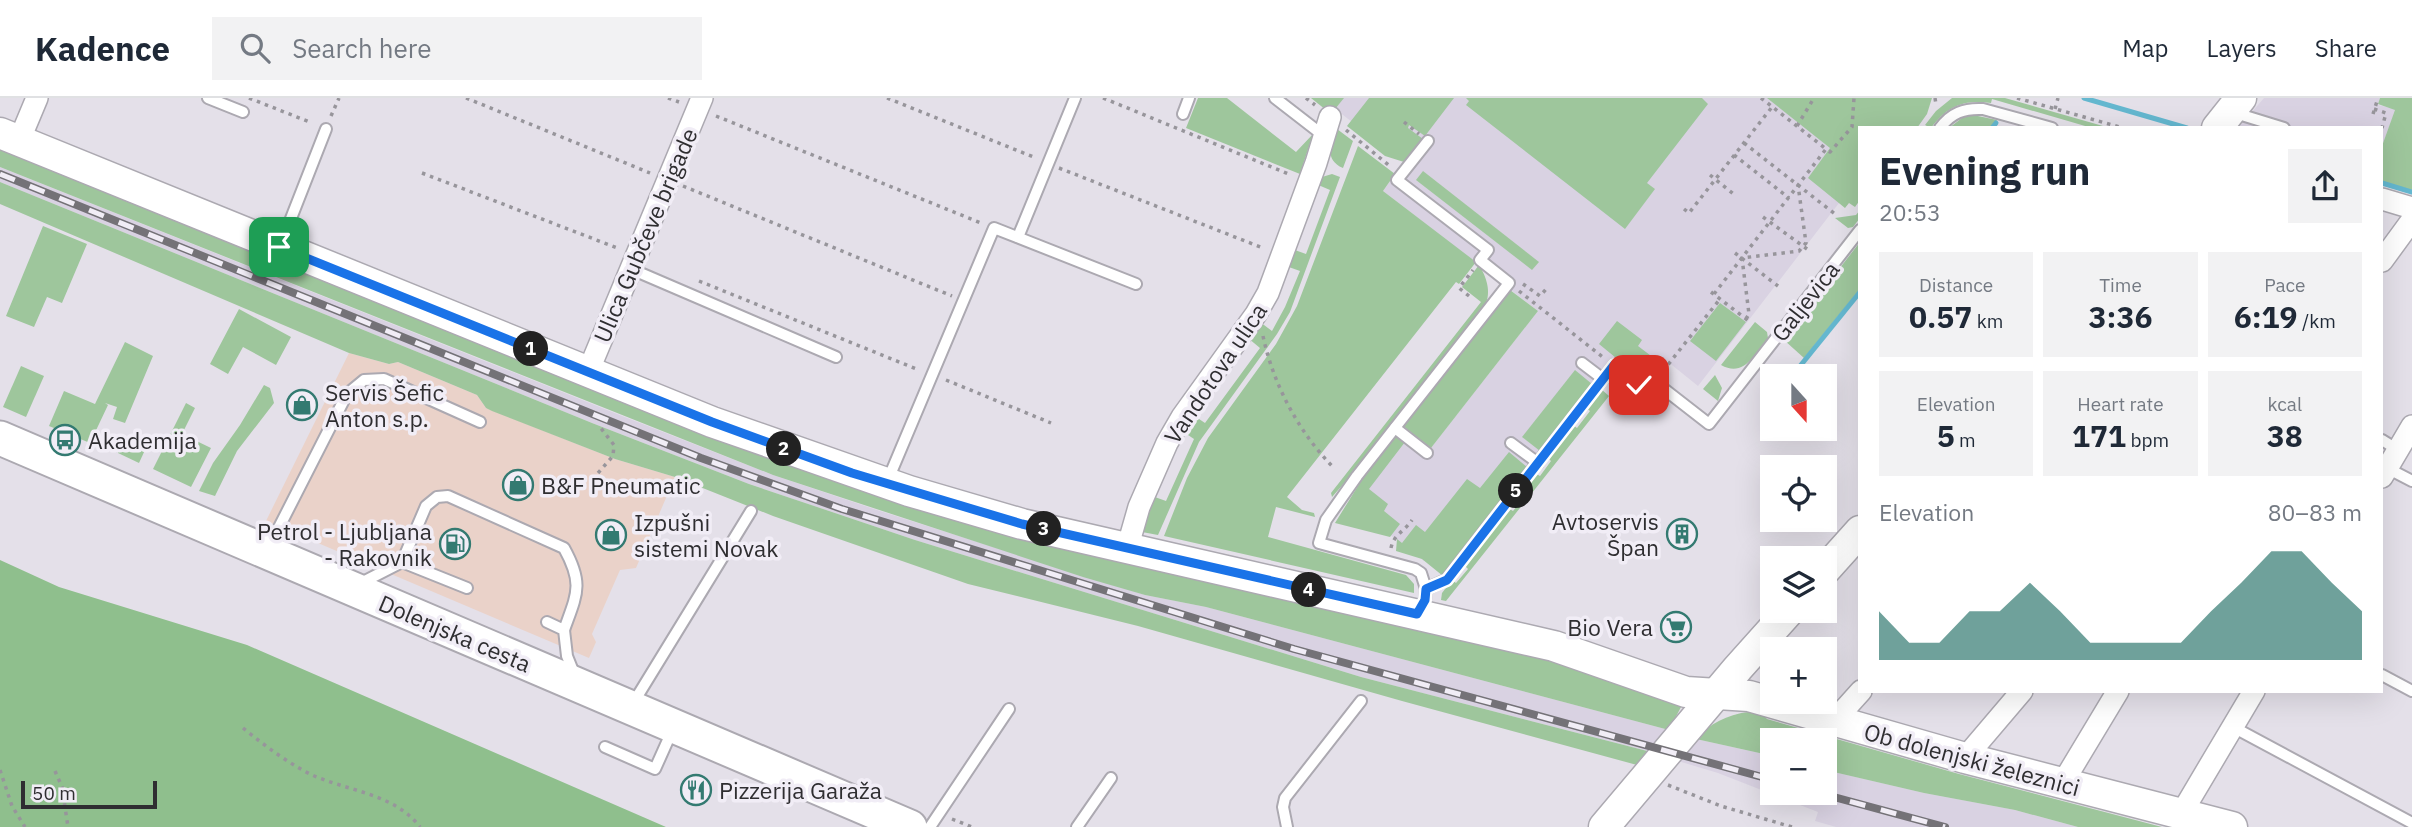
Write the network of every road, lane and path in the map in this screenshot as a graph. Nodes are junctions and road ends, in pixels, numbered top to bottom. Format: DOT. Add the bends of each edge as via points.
graph roads {
  1 [pos="37,98"];
  2 [pos="208,98"];
  3 [pos="249,98"];
  4 [pos="339,98"];
  5 [pos="466,98"];
  6 [pos="668,98"];
  7 [pos="887,98"];
  8 [pos="1075,98"];
  9 [pos="1103,98"];
  10 [pos="1189,98"];
  11 [pos="1275,98"];
  12 [pos="1306,98"];
  13 [pos="1761,98"];
  14 [pos="1814,98"];
  15 [pos="1854,98"];
  16 [pos="1935,98"];
  17 [pos="2017,98"];
  18 [pos="2368,98"];
  19 [pos="2378,99"];
  20 [pos="2058,100"];
  21 [pos="699,104"];
  22 [pos="1936,104"];
  23 [pos="1772,107"];
  24 [pos="2055,109"];
  25 [pos="2230,111"];
  26 [pos="243,112"];
  27 [pos="1183,114"];
  28 [pos="1797,126"];
  29 [pos="1942,126"];
  30 [pos="2045,126"];
  31 [pos="2116,126"];
  32 [pos="2278,126"];
  33 [pos="2383,126"];
  34 [pos="1327,127"];
  35 [pos="326,129"];
  36 [pos="10,137"];
  37 [pos="1428,141"];
  38 [pos="1744,143"];
  39 [pos="1826,149"];
  40 [pos="1734,155"];
  41 [pos="1047,163"];
  42 [pos="422,173"];
  43 [pos="1401,175"];
  44 [pos="1710,175"];
  45 [pos="1715,179"];
  46 [pos="667,180"];
  47 [pos="1309,182"];
  48 [pos="1798,186"];
  49 [pos="1736,196"];
  50 [pos="1789,198"];
  51 [pos="2383,199"];
  52 [pos="1684,208"];
  53 [pos="2412,208"];
  54 [pos="1835,214"];
  55 [pos="1763,217"];
  56 [pos="2412,220"];
  57 [pos="1770,222"];
  58 [pos="994,228"];
  59 [pos="1858,233"];
  60 [pos="1018,237"];
  61 [pos="279,247"];
  62 [pos="1805,248"];
  63 [pos="1735,253"];
  64 [pos="1282,256"];
  65 [pos="1742,258"];
  66 [pos="2383,260"];
  67 [pos="634,262"];
  68 [pos="1471,272"];
  69 [pos="689,277"];
  70 [pos="1509,283"];
  71 [pos="1136,284"];
  72 [pos="1779,286"];
  73 [pos="1548,287"];
  74 [pos="1469,296"];
  75 [pos="1720,299"];
  76 [pos="963,300"];
  77 [pos="1256,314"];
  78 [pos="836,357"];
  79 [pos="1582,363"];
  80 [pos="1614,365"];
  81 [pos="588,372"];
  82 [pos="932,375"];
  83 [pos="1603,379"];
  84 [pos="1654,382"];
  85 [pos="480,422"];
  86 [pos="1051,423"];
  87 [pos="2412,426"];
  88 [pos="600,427"];
  89 [pos="1395,428"];
  90 [pos="0,438"];
  91 [pos="1511,443"];
  92 [pos="1427,453"];
  93 [pos="2387,459"];
  94 [pos="1538,463"];
  95 [pos="1334,468"];
  96 [pos="598,473"];
  97 [pos="2412,481"];
  98 [pos="886,484"];
  99 [pos="751,511"];
  100 [pos="1412,520"];
  101 [pos="1858,533"];
  102 [pos="1127,549"];
  103 [pos="266,552"];
  104 [pos="1837,557"];
  105 [pos="1388,560"];
  106 [pos="402,562"];
  107 [pos="348,588"];
  108 [pos="467,588"];
  109 [pos="1422,602"];
  110 [pos="547,622"];
  111 [pos="1778,623"];
  112 [pos="564,630"];
  113 [pos="2383,676"];
  114 [pos="579,685"];
  115 [pos="2412,691"];
  116 [pos="1859,693"];
  117 [pos="2020,693"];
  118 [pos="2117,693"];
  119 [pos="2253,693"];
  120 [pos="1716,694"];
  121 [pos="1361,701"];
  122 [pos="631,707"];
  123 [pos="1009,709"];
  124 [pos="1834,721"];
  125 [pos="675,725"];
  126 [pos="2233,727"];
  127 [pos="243,728"];
  128 [pos="605,747"];
  129 [pos="1965,758"];
  130 [pos="0,771"];
  131 [pos="55,771"];
  132 [pos="1647,777"];
  133 [pos="1111,778"];
  134 [pos="2062,784"];
  135 [pos="2181,814"];
  136 [pos="2412,823"];
  137 [pos="24,827"];
  138 [pos="68,827"];
  139 [pos="420,827"];
  140 [pos="910,827"];
  141 [pos="930,827"];
  142 [pos="1077,827"];
  143 [pos="1287,827"];
  144 [pos="1604,827"];
  145 [pos="1792,827"];
  146 [pos="2232,827"];
  1 -- 36 [label="street"];
  2 -- 26 [label="lane"];
  3 -- 35 [label="path"];
  4 -- 35 [label="path"];
  5 -- 46 [label="path"];
  6 -- 21 [label="path"];
  7 -- 41 [label="path"];
  8 -- 41 [label="lane"];
  9 -- 47 [label="path"];
  10 -- 27 [label="lane"];
  11 -- 34 [label="lane"];
  12 -- 34 [label="path"];
  13 -- 23 [label="path"];
  14 -- 28 [label="path"];
  15 -- 39 [label="path" via="1852,127 1830,152"];
  16 -- 22 [label="path"];
  17 -- 24 [label="path"];
  18 -- 19 [label="path"];
  19 -- 33 [label="path" via="2373,112 2386,113"];
  20 -- 24 [label="path"];
  21 -- 46 [label="street, Ulica Gubčeve brigade"];
  21 -- 58 [label="path"];
  23 -- 28 [label="path"];
  23 -- 38 [label="path"];
  24 -- 31 [label="path"];
  25 -- 32 [label="lane"];
  28 -- 39 [label="path"];
  29 -- 30 [label="lane" via="1955,113 1983,108"];
  34 -- 43 [label="path"];
  34 -- 47 [label="street, Vandotova ulica"];
  35 -- 61 [label="lane"];
  36 -- 61 [label="street, Ob dolenjski železnici"];
  37 -- 43 [label="lane"];
  38 -- 40 [label="path"];
  38 -- 48 [label="path"];
  39 -- 48 [label="path"];
  40 -- 45 [label="path"];
  40 -- 50 [label="path"];
  41 -- 60 [label="lane"];
  41 -- 64 [label="path"];
  42 -- 67 [label="path"];
  43 -- 70 [label="lane" via="1397,180 1488,250 1480,260"];
  44 -- 45 [label="path"];
  45 -- 49 [label="path"];
  45 -- 52 [label="path" via="1689,213"];
  46 -- 67 [label="street, Ulica Gubčeve brigade"];
  46 -- 76 [label="path"];
  47 -- 64 [label="street, Vandotova ulica"];
  48 -- 50 [label="path"];
  48 -- 54 [label="path"];
  48 -- 62 [label="path"];
  50 -- 57 [label="path"];
  51 -- 53 [label="street"];
  55 -- 57 [label="path"];
  56 -- 66 [label="street"];
  57 -- 62 [label="path"];
  57 -- 65 [label="path"];
  58 -- 60 [label="lane"];
  58 -- 76 [label="lane"];
  59 -- 84 [label="lane, Galjevica" via="1709,424"];
  60 -- 71 [label="lane"];
  61 -- 81 [label="street, Ob dolenjski železnici"];
  62 -- 65 [label="path"];
  63 -- 65 [label="path"];
  64 -- 77 [label="street, Vandotova ulica"];
  65 -- 72 [label="path"];
  65 -- 75 [label="path" via="1713,293"];
  65 -- 75 [label="path" via="1748,320"];
  67 -- 78 [label="lane"];
  67 -- 81 [label="street, Ulica Gubčeve brigade"];
  68 -- 74 [label="path" via="1459,288"];
  69 -- 82 [label="path"];
  70 -- 73 [label="path" via="1514,277 1539,296"];
  70 -- 80 [label="path"];
  70 -- 89 [label="lane"];
  75 -- 84 [label="path"];
  76 -- 82 [label="lane"];
  77 -- 95 [label="path" via="1272,372 1318,451"];
  77 -- 102 [label="street, Vandotova ulica" via="1172,434 1143,498"];
  79 -- 83 [label="lane"];
  80 -- 83 [label="lane"];
  80 -- 84 [label="lane, Galjevica" via="1639,385"];
  81 -- 98 [label="street, Ob dolenjski železnici"];
  82 -- 86 [label="path"];
  82 -- 98 [label="lane"];
  83 -- 94 [label="lane"];
  85 -- 103 [label="lane" via="384,379 364,380 347,394"];
  87 -- 93 [label="street"];
  88 -- 96 [label="path" via="614,445 613,456"];
  89 -- 92 [label="lane"];
  89 -- 105 [label="lane" via="1331,513 1319,543"];
  90 -- 103 [label="main road, Dolenjska cesta"];
  91 -- 94 [label="lane"];
  93 -- 97 [label="lane"];
  94 -- 109 [label="lane" via="1447,580"];
  98 -- 102 [label="street, Ob dolenjski železnici"];
  99 -- 122 [label="lane"];
  100 -- 105 [label="path" via="1394,538"];
  101 -- 104 [label="street"];
  102 -- 109 [label="street, Ob dolenjski železnici"];
  103 -- 107 [label="main road, Dolenjska cesta"];
  105 -- 109 [label="lane" via="1415,569 1424,581"];
  106 -- 107 [label="lane"];
  106 -- 108 [label="lane"];
  106 -- 112 [label="lane" via="426,506 437,497 448,496 564,548 578,591"];
  107 -- 114 [label="main road, Dolenjska cesta"];
  109 -- 120 [label="street, Ob dolenjski železnici" via="1686,692"];
  110 -- 112 [label="lane"];
  111 -- 120 [label="street"];
  112 -- 114 [label="lane" via="567,656"];
  113 -- 115 [label="lane"];
  114 -- 122 [label="main road, Dolenjska cesta"];
  116 -- 124 [label="street"];
  117 -- 129 [label="street"];
  118 -- 134 [label="street"];
  119 -- 126 [label="street"];
  120 -- 124 [label="street, Ob dolenjski železnici" via="1749,696"];
  120 -- 132 [label="street"];
  121 -- 143 [label="lane" via="1285,798"];
  122 -- 125 [label="main road, Dolenjska cesta"];
  123 -- 141 [label="lane"];
  124 -- 129 [label="street, Ob dolenjski železnici"];
  125 -- 128 [label="lane" via="655,769"];
  125 -- 140 [label="main road, Dolenjska cesta"];
  126 -- 135 [label="street"];
  126 -- 136 [label="lane"];
  127 -- 139 [label="path" via="285,760 342,787 383,799 414,818"];
  129 -- 134 [label="street, Ob dolenjski železnici"];
  130 -- 137 [label="path"];
  131 -- 138 [label="path"];
  132 -- 144 [label="street"];
  132 -- 145 [label="path"];
  133 -- 142 [label="lane"];
  134 -- 135 [label="street, Ob dolenjski železnici"];
  135 -- 146 [label="street, Ob dolenjski železnici"];
}
